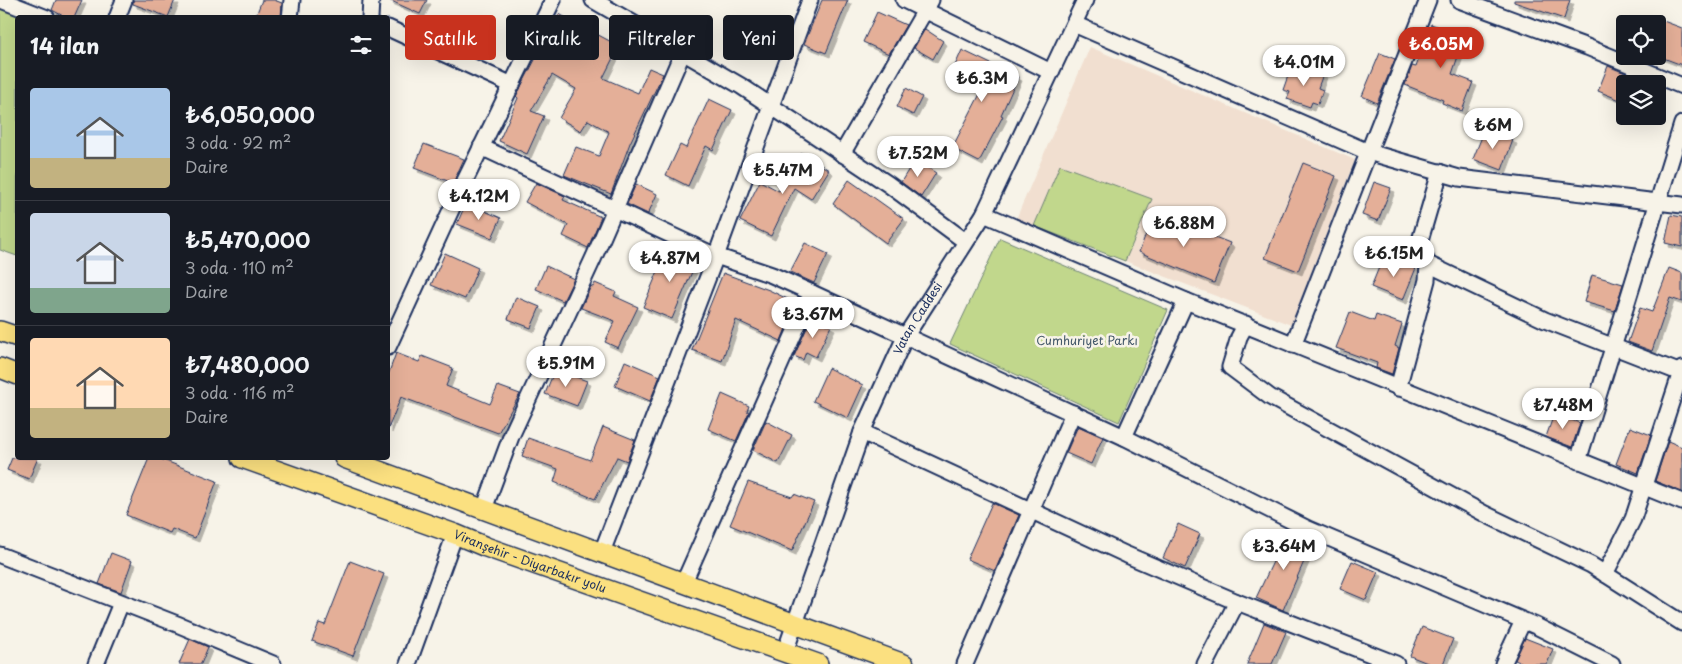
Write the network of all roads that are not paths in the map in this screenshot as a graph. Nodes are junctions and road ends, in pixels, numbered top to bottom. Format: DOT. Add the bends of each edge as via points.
graph roads {
  1 [pos="0,0"];
  2 [pos="124,0"];
  3 [pos="292,0"];
  4 [pos="371,0"];
  5 [pos="553,0"];
  6 [pos="593,0"];
  7 [pos="810,0"];
  8 [pos="904,0"];
  9 [pos="1085,0"];
  10 [pos="1428,0"];
  11 [pos="1459,0"];
  12 [pos="928,5"];
  13 [pos="39,15"];
  14 [pos="118,15"];
  15 [pos="290,15"];
  16 [pos="370,15"];
  17 [pos="618,15"];
  18 [pos="1074,24"];
  19 [pos="390,29"];
  20 [pos="679,60"];
  21 [pos="693,60"];
  22 [pos="1051,72"];
  23 [pos="512,85"];
  24 [pos="1682,86"];
  25 [pos="771,106"];
  26 [pos="1682,124"];
  27 [pos="481,147"];
  28 [pos="1368,152"];
  29 [pos="842,154"];
  30 [pos="1440,172"];
  31 [pos="1660,202"];
  32 [pos="1682,205"];
  33 [pos="614,208"];
  34 [pos="984,214"];
  35 [pos="965,241"];
  36 [pos="716,256"];
  37 [pos="1428,264"];
  38 [pos="812,293"];
  39 [pos="1186,301"];
  40 [pos="1246,324"];
  41 [pos="0,331"];
  42 [pos="15,337"];
  43 [pos="905,337"];
  44 [pos="390,343"];
  45 [pos="1292,344"];
  46 [pos="1613,347"];
  47 [pos="0,368"];
  48 [pos="1681,371"];
  49 [pos="15,374"];
  50 [pos="1398,388"];
  51 [pos="1073,413"];
  52 [pos="862,432"];
  53 [pos="1124,436"];
  54 [pos="248,460"];
  55 [pos="349,460"];
  56 [pos="1578,461"];
  57 [pos="1644,487"];
  58 [pos="1682,502"];
  59 [pos="484,509"];
  60 [pos="1030,511"];
  61 [pos="455,534"];
  62 [pos="602,552"];
  63 [pos="0,555"];
  64 [pos="1605,574"];
  65 [pos="684,582"];
  66 [pos="1237,602"];
  67 [pos="121,603"];
  68 [pos="1523,621"];
  69 [pos="795,623"];
  70 [pos="1682,623"];
  71 [pos="785,652"];
  72 [pos="96,664"];
  73 [pos="273,664"];
  74 [pos="408,664"];
  75 [pos="818,664"];
  76 [pos="904,664"];
  77 [pos="965,664"];
  78 [pos="1206,664"];
  79 [pos="1396,664"];
  80 [pos="1503,664"];
  81 [pos="1612,664"];
  1 -- 13 [label="street"];
  2 -- 14 [label="street"];
  3 -- 15 [label="street"];
  4 -- 16 [label="street"];
  5 -- 23 [label="street"];
  6 -- 17 [label="street"];
  7 -- 25 [label="street"];
  8 -- 12 [label="street"];
  9 -- 18 [label="street, Vatan Caddesi"];
  10 -- 28 [label="street"];
  11 -- 24 [label="street"];
  12 -- 22 [label="street"];
  12 -- 29 [label="street"];
  18 -- 22 [label="street, Vatan Caddesi"];
  18 -- 28 [label="street"];
  19 -- 23 [label="street"];
  20 -- 33 [label="street"];
  21 -- 25 [label="street"];
  22 -- 34 [label="street, Vatan Caddesi"];
  23 -- 27 [label="street"];
  25 -- 29 [label="street"];
  25 -- 36 [label="street"];
  26 -- 31 [label="street"];
  27 -- 33 [label="street"];
  27 -- 44 [label="street"];
  28 -- 30 [label="street"];
  28 -- 45 [label="street"];
  29 -- 35 [label="street"];
  30 -- 31 [label="street" via="1459,178"];
  30 -- 37 [label="street" via="1419,244"];
  31 -- 32 [label="street"];
  31 -- 46 [label="street"];
  33 -- 36 [label="street"];
  33 -- 59 [label="street" via="512,434"];
  34 -- 35 [label="street, Vatan Caddesi"];
  34 -- 39 [label="street"];
  35 -- 43 [label="street, Vatan Caddesi"];
  36 -- 38 [label="street"];
  36 -- 62 [label="street"];
  37 -- 46 [label="street" via="1545,320"];
  37 -- 50 [label="street" via="1427,280"];
  38 -- 43 [label="street"];
  38 -- 65 [label="street"];
  39 -- 40 [label="street"];
  39 -- 53 [label="street"];
  40 -- 45 [label="street"];
  40 -- 64 [label="street" via="1230,366 1270,398"];
  41 -- 42 [label="main road"];
  43 -- 51 [label="street"];
  43 -- 52 [label="street, Vatan Caddesi"];
  45 -- 50 [label="street"];
  46 -- 48 [label="street"];
  46 -- 56 [label="street"];
  47 -- 49 [label="main road"];
  48 -- 57 [label="street"];
  50 -- 56 [label="street"];
  51 -- 53 [label="street"];
  51 -- 60 [label="street"];
  52 -- 60 [label="street"];
  52 -- 69 [label="street, Vatan Caddesi"];
  53 -- 68 [label="street" via="1308,529"];
  54 -- 61 [label="main road, Viranşehir - Diyarbakır yolu"];
  55 -- 59 [label="main road"];
  56 -- 57 [label="street"];
  57 -- 58 [label="street"];
  57 -- 64 [label="street" via="1633,519"];
  59 -- 62 [label="main road"];
  60 -- 66 [label="street"];
  60 -- 77 [label="street"];
  61 -- 71 [label="main road, Viranşehir - Diyarbakır yolu"];
  61 -- 74 [label="street"];
  62 -- 65 [label="main road"];
  63 -- 67 [label="street"];
  64 -- 70 [label="street"];
  65 -- 69 [label="main road"];
  66 -- 78 [label="street"];
  66 -- 79 [label="street"];
  67 -- 72 [label="street"];
  67 -- 73 [label="street"];
  68 -- 80 [label="street"];
  68 -- 81 [label="street"];
  69 -- 71 [label="street, Vatan Caddesi"];
  69 -- 76 [label="main road"];
  71 -- 75 [label="main road, Viranşehir - Diyarbakır yolu"];
}
